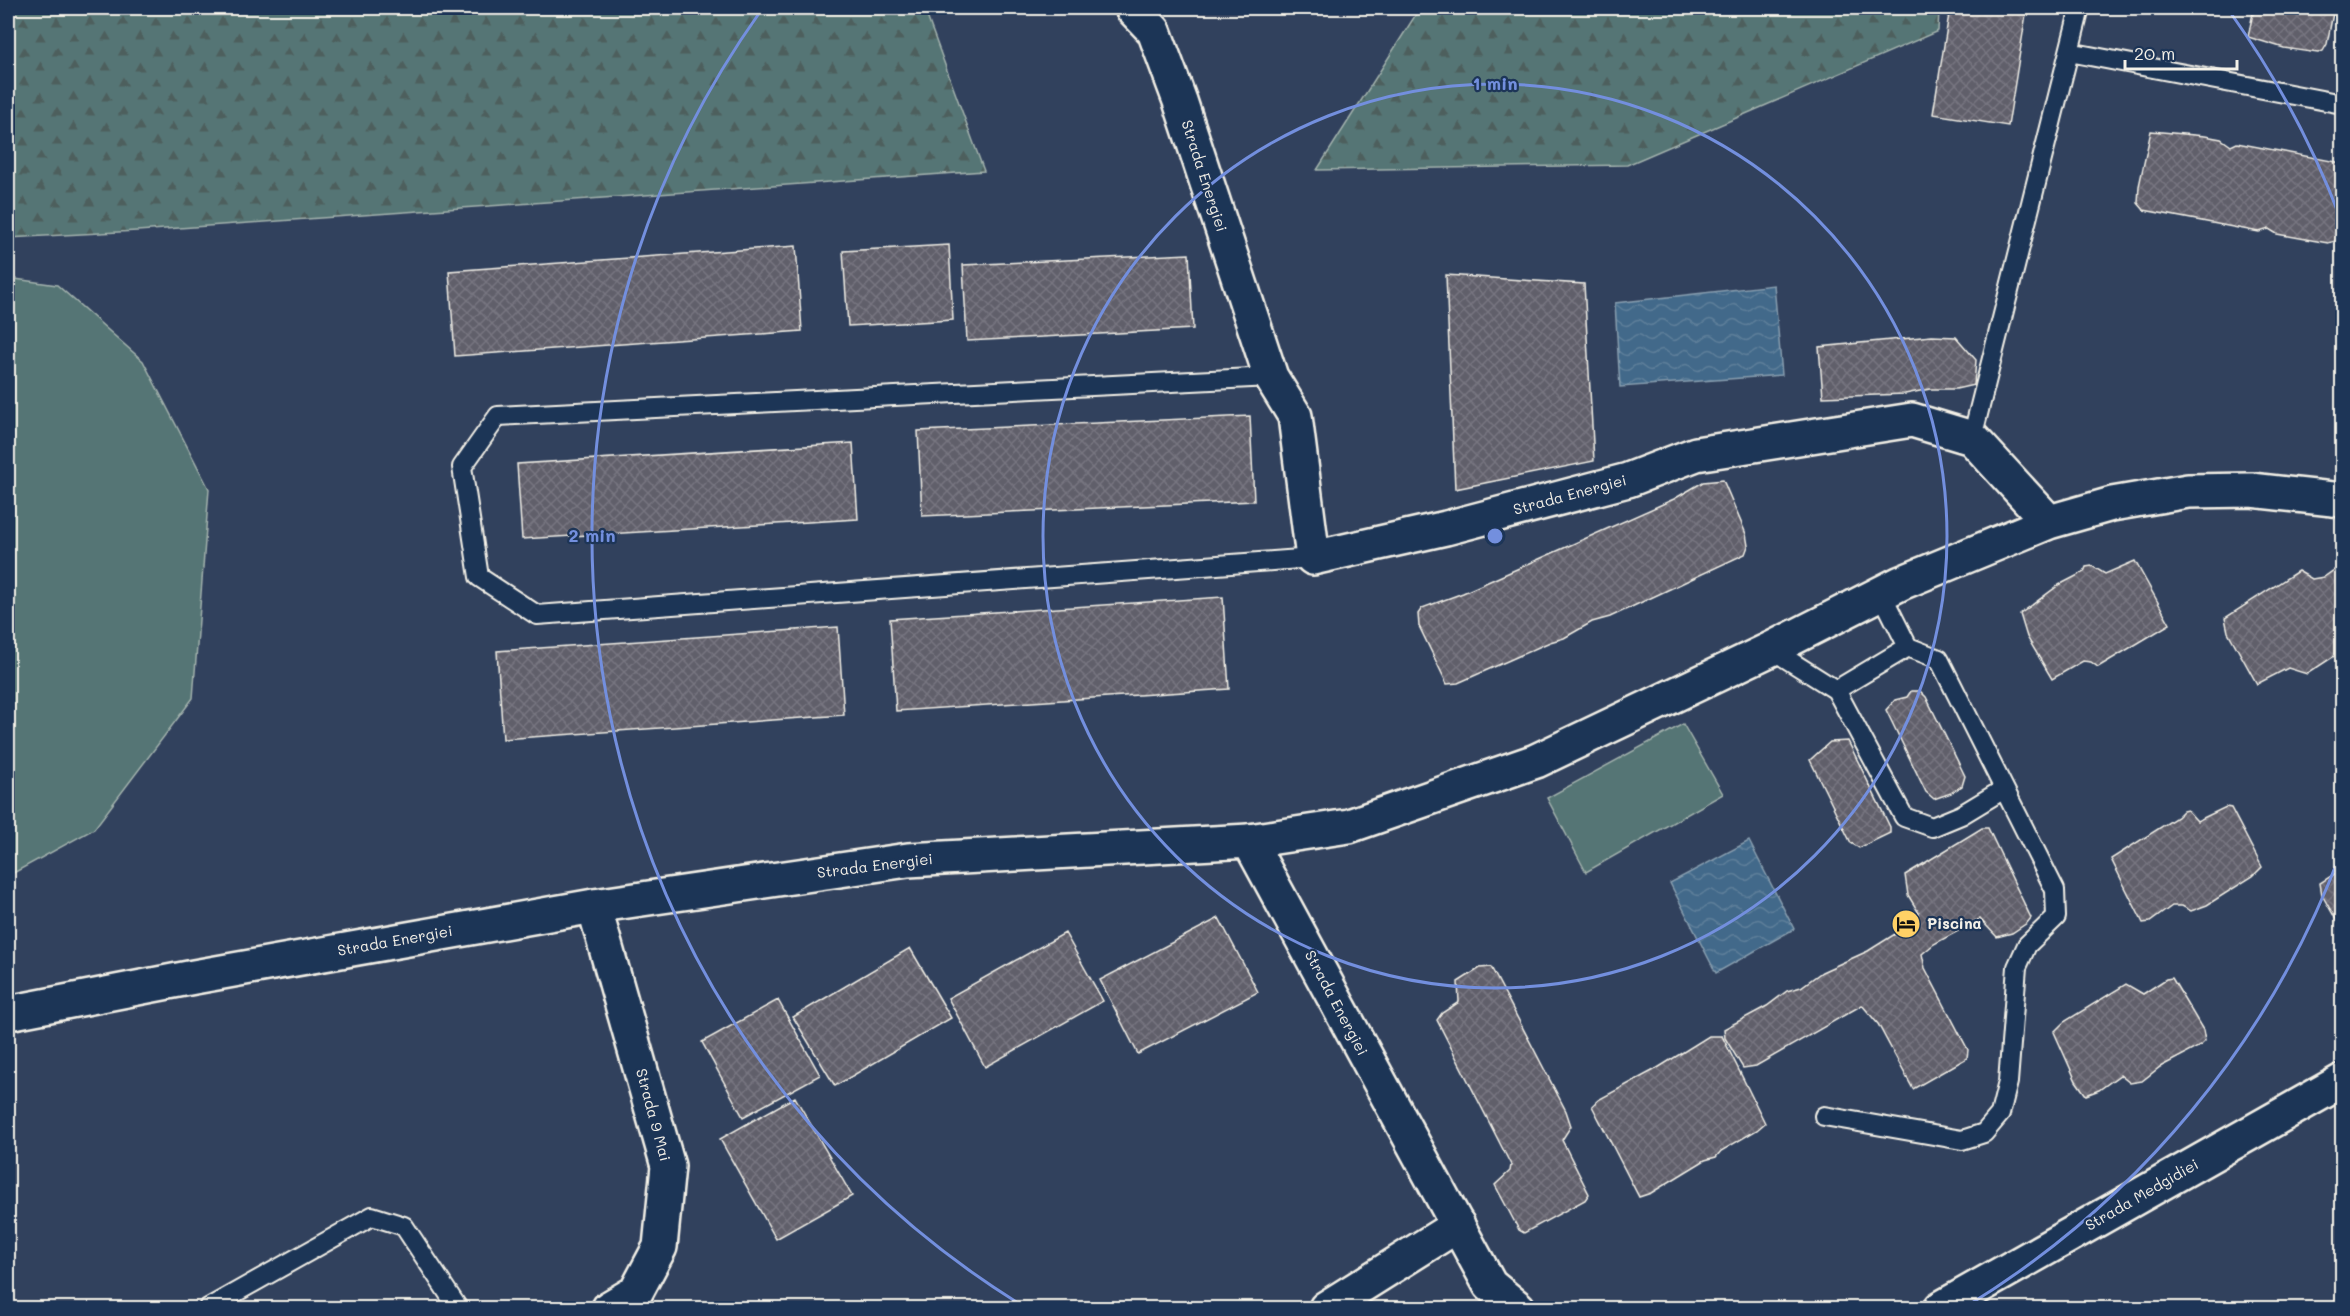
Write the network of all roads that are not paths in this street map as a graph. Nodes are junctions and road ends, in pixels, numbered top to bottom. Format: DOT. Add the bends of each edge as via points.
graph roads {
  1 [pos="1132,8"];
  2 [pos="2080,8"];
  3 [pos="2069,52"];
  4 [pos="2343,104"];
  5 [pos="1271,377"];
  6 [pos="1972,438"];
  7 [pos="2343,500"];
  8 [pos="2049,522"];
  9 [pos="1313,558"];
  10 [pos="1881,594"];
  11 [pos="1908,647"];
  12 [pos="1771,649"];
  13 [pos="1836,690"];
  14 [pos="2004,789"];
  15 [pos="1249,841"];
  16 [pos="594,906"];
  17 [pos="8,1013"];
  18 [pos="2343,1081"];
  19 [pos="1824,1116"];
  20 [pos="1458,1225"];
  21 [pos="1491,1297"];
  22 [pos="208,1308"];
  23 [pos="458,1308"];
  24 [pos="609,1308"];
  25 [pos="1326,1308"];
  26 [pos="1518,1308"];
  27 [pos="1941,1308"];
  1 -- 5 [label="street, Strada Energiei" via="1154,31"];
  2 -- 3 [label="lane"];
  3 -- 4 [label="lane"];
  3 -- 6 [label="lane"];
  5 -- 9 [label="street, Strada Energiei" via="1295,416"];
  5 -- 9 [label="lane" via="498,416 462,467 479,577 537,615"];
  6 -- 8 [label="street"];
  6 -- 9 [label="street, Strada Energiei" via="1912,420 1696,454 1628,480"];
  7 -- 8 [label="street" via="2251,490 2188,491 2112,504"];
  8 -- 10 [label="street"];
  10 -- 11 [label="lane"];
  10 -- 12 [label="street"];
  11 -- 13 [label="lane"];
  11 -- 14 [label="lane" via="1939,659"];
  12 -- 13 [label="lane"];
  12 -- 15 [label="street" via="1536,760 1349,826"];
  13 -- 14 [label="lane" via="1904,818 1932,827"];
  14 -- 19 [label="lane" via="2055,890 2056,917 2027,945 2017,967 2008,1082 2000,1114 1984,1133 1962,1140"];
  15 -- 16 [label="street, Strada Energiei" via="908,860"];
  15 -- 20 [label="street, Strada Energiei"];
  16 -- 17 [label="street, Strada Energiei"];
  16 -- 24 [label="street, Strada 9 Mai" via="668,1166 660,1247 636,1292"];
  18 -- 27 [label="street, Strada Medgidiei"];
  20 -- 21 [label="street, Strada Energiei"];
  20 -- 25 [label="street"];
  21 -- 26 [label="street, Strada Energiei"];
  22 -- 23 [label="lane" via="372,1216 404,1226"];
}
